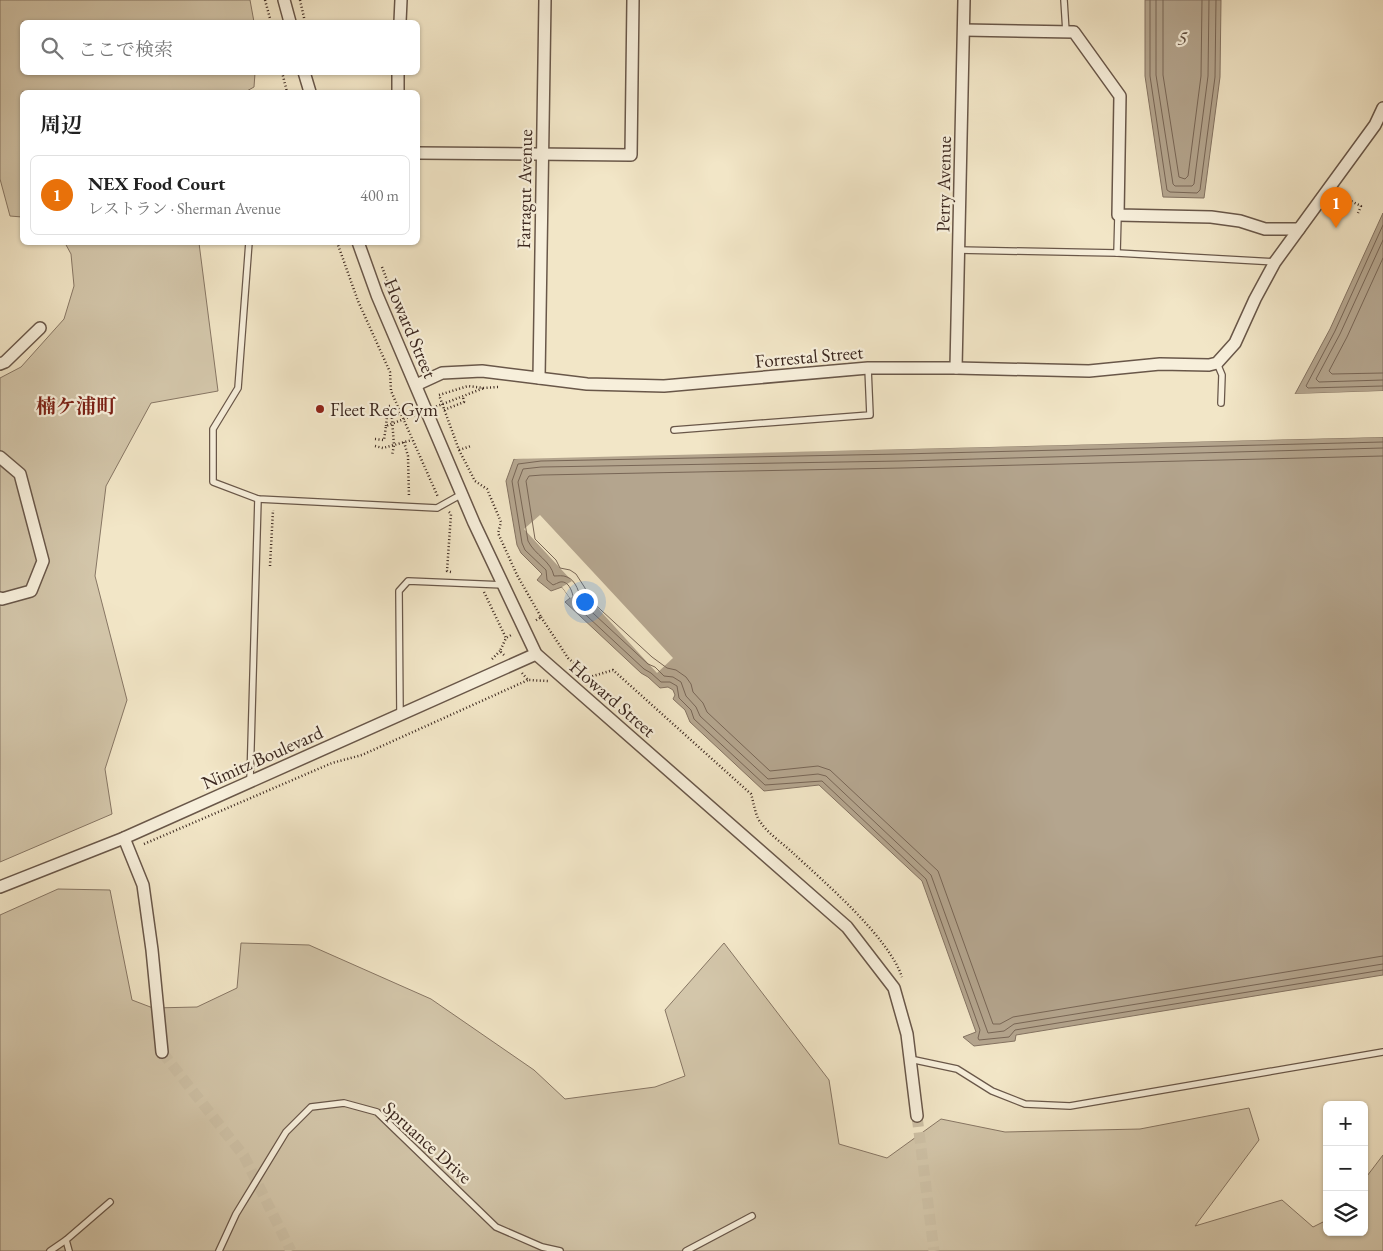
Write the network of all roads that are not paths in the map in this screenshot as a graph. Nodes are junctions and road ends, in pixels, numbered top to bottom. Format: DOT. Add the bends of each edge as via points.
graph roads {
  1 [pos="284,0"];
  2 [pos="401,0"];
  3 [pos="545,0"];
  4 [pos="634,0"];
  5 [pos="964,0"];
  6 [pos="1064,0"];
  7 [pos="289,20"];
  8 [pos="400,20"];
  9 [pos="964,30"];
  10 [pos="1066,32"];
  11 [pos="305,75"];
  12 [pos="398,75"];
  13 [pos="309,90"];
  14 [pos="398,90"];
  15 [pos="1383,108"];
  16 [pos="420,153"];
  17 [pos="542,154"];
  18 [pos="1118,215"];
  19 [pos="1299,229"];
  20 [pos="250,245"];
  21 [pos="359,245"];
  22 [pos="958,250"];
  23 [pos="1117,253"];
  24 [pos="1275,262"];
  25 [pos="40,328"];
  26 [pos="0,364"];
  27 [pos="1213,364"];
  28 [pos="868,368"];
  29 [pos="956,368"];
  30 [pos="539,378"];
  31 [pos="416,385"];
  32 [pos="1222,403"];
  33 [pos="674,430"];
  34 [pos="0,457"];
  35 [pos="462,494"];
  36 [pos="258,499"];
  37 [pos="504,585"];
  38 [pos="0,598"];
  39 [pos="536,654"];
  40 [pos="400,714"];
  41 [pos="250,781"];
  42 [pos="124,838"];
  43 [pos="0,887"];
  44 [pos="162,1052"];
  45 [pos="1383,1052"];
  46 [pos="910,1059"];
  47 [pos="917,1116"];
  48 [pos="110,1202"];
  49 [pos="752,1216"];
  50 [pos="66,1240"];
  51 [pos="50,1251"];
  52 [pos="69,1251"];
  53 [pos="219,1251"];
  54 [pos="560,1251"];
  55 [pos="686,1251"];
  1 -- 7 [label="street"];
  2 -- 8 [label="street"];
  3 -- 17 [label="street, Farragut Avenue"];
  4 -- 17 [label="street" via="631,155"];
  5 -- 9 [label="street, Perry Avenue"];
  6 -- 10 [label="lane"];
  9 -- 10 [label="street"];
  9 -- 22 [label="street, Perry Avenue"];
  10 -- 18 [label="street" via="1074,32 1120,96"];
  11 -- 13 [label="street"];
  12 -- 14 [label="street"];
  15 -- 19 [label="street" via="1375,125"];
  16 -- 17 [label="street"];
  17 -- 30 [label="street, Farragut Avenue"];
  18 -- 19 [label="street" via="1211,217 1265,229"];
  18 -- 23 [label="lane"];
  19 -- 24 [label="street"];
  20 -- 36 [label="lane" via="238,388 213,429 213,482"];
  21 -- 31 [label="street, Howard Street"];
  22 -- 23 [label="lane"];
  22 -- 29 [label="street, Perry Avenue"];
  23 -- 24 [label="lane"];
  24 -- 27 [label="street" via="1235,343"];
  25 -- 26 [label="street"];
  27 -- 29 [label="street, Forrestal Street" via="1160,364 1088,371"];
  27 -- 32 [label="lane" via="1222,375"];
  28 -- 29 [label="street, Forrestal Street"];
  28 -- 30 [label="street, Forrestal Street" via="664,386 587,384 572,387"];
  28 -- 33 [label="lane" via="870,415"];
  30 -- 31 [label="street, Forrestal Street" via="482,371 442,373"];
  31 -- 35 [label="street, Howard Street"];
  34 -- 38 [label="street" via="20,474 43,561 31,591"];
  35 -- 36 [label="lane" via="437,508"];
  35 -- 37 [label="street, Howard Street"];
  36 -- 41 [label="lane"];
  37 -- 39 [label="street, Howard Street"];
  37 -- 40 [label="lane" via="408,581 399,591"];
  39 -- 40 [label="street, Nimitz Boulevard"];
  39 -- 46 [label="street, Howard Street" via="846,927 894,988 907,1034"];
  40 -- 41 [label="street, Nimitz Boulevard"];
  41 -- 42 [label="street, Nimitz Boulevard"];
  42 -- 43 [label="street, Nimitz Boulevard"];
  42 -- 44 [label="street" via="142,885"];
  45 -- 46 [label="lane" via="1070,1106 1025,1104 992,1091 957,1069"];
  46 -- 47 [label="street, Howard Street"];
  48 -- 50 [label="lane"];
  49 -- 55 [label="lane"];
  50 -- 51 [label="lane"];
  50 -- 52 [label="lane"];
  53 -- 54 [label="lane, Spruance Drive" via="236,1214 286,1132 312,1107 344,1103 377,1112 496,1227 542,1247"];
}
